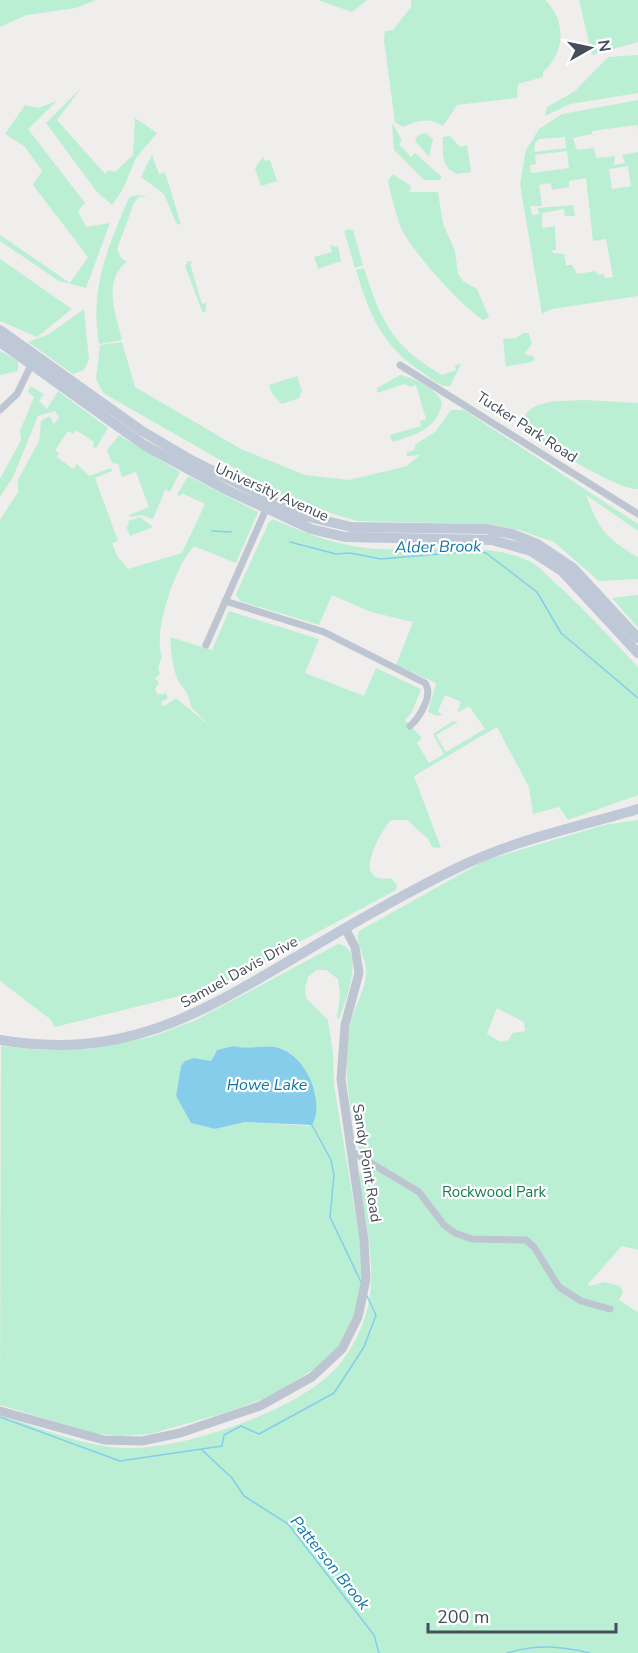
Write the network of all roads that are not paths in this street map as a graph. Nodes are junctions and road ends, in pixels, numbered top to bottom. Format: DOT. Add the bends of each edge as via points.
graph roads {
  1 [pos="0,330"];
  2 [pos="0,342"];
  3 [pos="34,359"];
  4 [pos="400,364"];
  5 [pos="0,410"];
  6 [pos="268,504"];
  7 [pos="638,514"];
  8 [pos="225,601"];
  9 [pos="638,638"];
  10 [pos="206,645"];
  11 [pos="638,653"];
  12 [pos="410,726"];
  13 [pos="638,809"];
  14 [pos="345,928"];
  15 [pos="0,1040"];
  16 [pos="351,1151"];
  17 [pos="610,1309"];
  18 [pos="0,1411"];
  1 -- 3 [label="main road, University Avenue"];
  2 -- 3 [label="main road, University Avenue"];
  3 -- 5 [label="street" via="11,403"];
  3 -- 6 [label="main road, University Avenue" via="142,431"];
  4 -- 7 [label="street, Tucker Park Road"];
  6 -- 8 [label="street"];
  6 -- 9 [label="main road, University Avenue" via="339,526 486,529 525,539 573,568"];
  6 -- 11 [label="main road, University Avenue" via="311,529 334,535 481,539 531,551 567,576"];
  8 -- 10 [label="street"];
  8 -- 12 [label="street" via="324,632 425,683 428,694 418,718"];
  13 -- 14 [label="main road" via="487,854"];
  14 -- 15 [label="main road, Samuel Davis Drive" via="226,998 169,1026 84,1044"];
  14 -- 16 [label="street, Sandy Point Road" via="359,964 341,1055"];
  16 -- 17 [label="street" via="419,1192 450,1230 466,1238 526,1240 559,1287 581,1301"];
  16 -- 18 [label="street, Sandy Point Road" via="366,1254 365,1291 348,1340 330,1363 312,1377 274,1400 244,1412 180,1433 130,1443 92,1437"];
}
